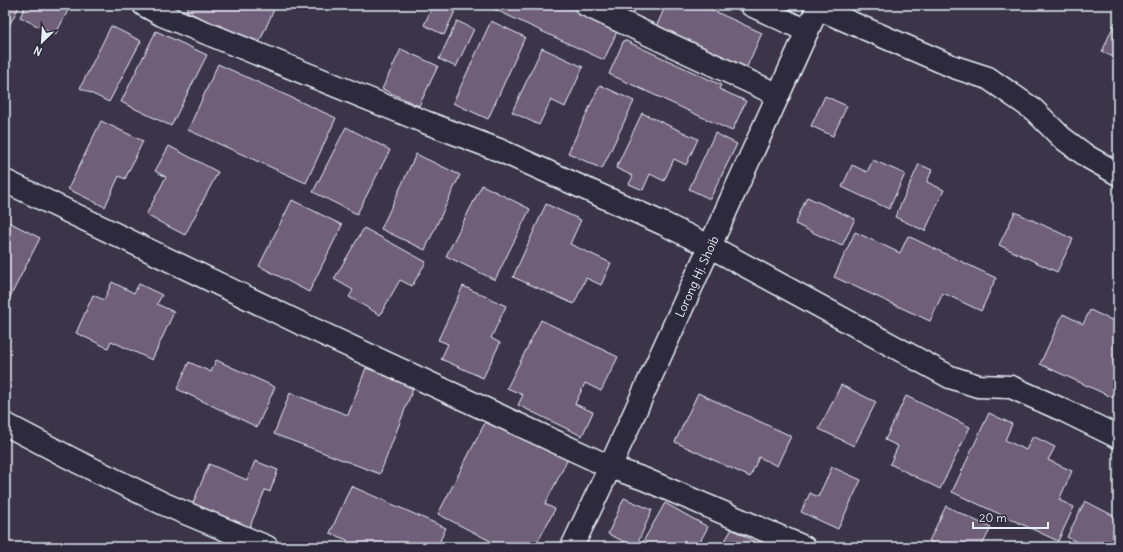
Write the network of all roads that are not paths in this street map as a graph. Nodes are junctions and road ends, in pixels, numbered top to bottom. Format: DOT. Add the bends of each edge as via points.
graph roads {
  1 [pos="144,5"];
  2 [pos="586,5"];
  3 [pos="751,5"];
  4 [pos="818,7"];
  5 [pos="807,31"];
  6 [pos="778,95"];
  7 [pos="1118,174"];
  8 [pos="5,181"];
  9 [pos="711,247"];
  10 [pos="5,424"];
  11 [pos="1118,437"];
  12 [pos="610,467"];
  13 [pos="267,547"];
  14 [pos="572,547"];
  15 [pos="804,547"];
  1 -- 9 [label="street" via="425,122 499,150"];
  2 -- 6 [label="street"];
  3 -- 5 [label="street"];
  4 -- 5 [label="street, Lorong Hj. Shoib"];
  4 -- 7 [label="street" via="954,67 988,78 1034,110 1088,157"];
  5 -- 6 [label="street, Lorong Hj. Shoib"];
  6 -- 9 [label="street, Lorong Hj. Shoib"];
  8 -- 12 [label="street" via="302,324"];
  9 -- 11 [label="street" via="950,378 978,386 1011,387"];
  9 -- 12 [label="street, Lorong Hj. Shoib"];
  10 -- 13 [label="street" via="164,504"];
  12 -- 14 [label="street, Lorong Hj. Shoib"];
  12 -- 15 [label="street"];
}
